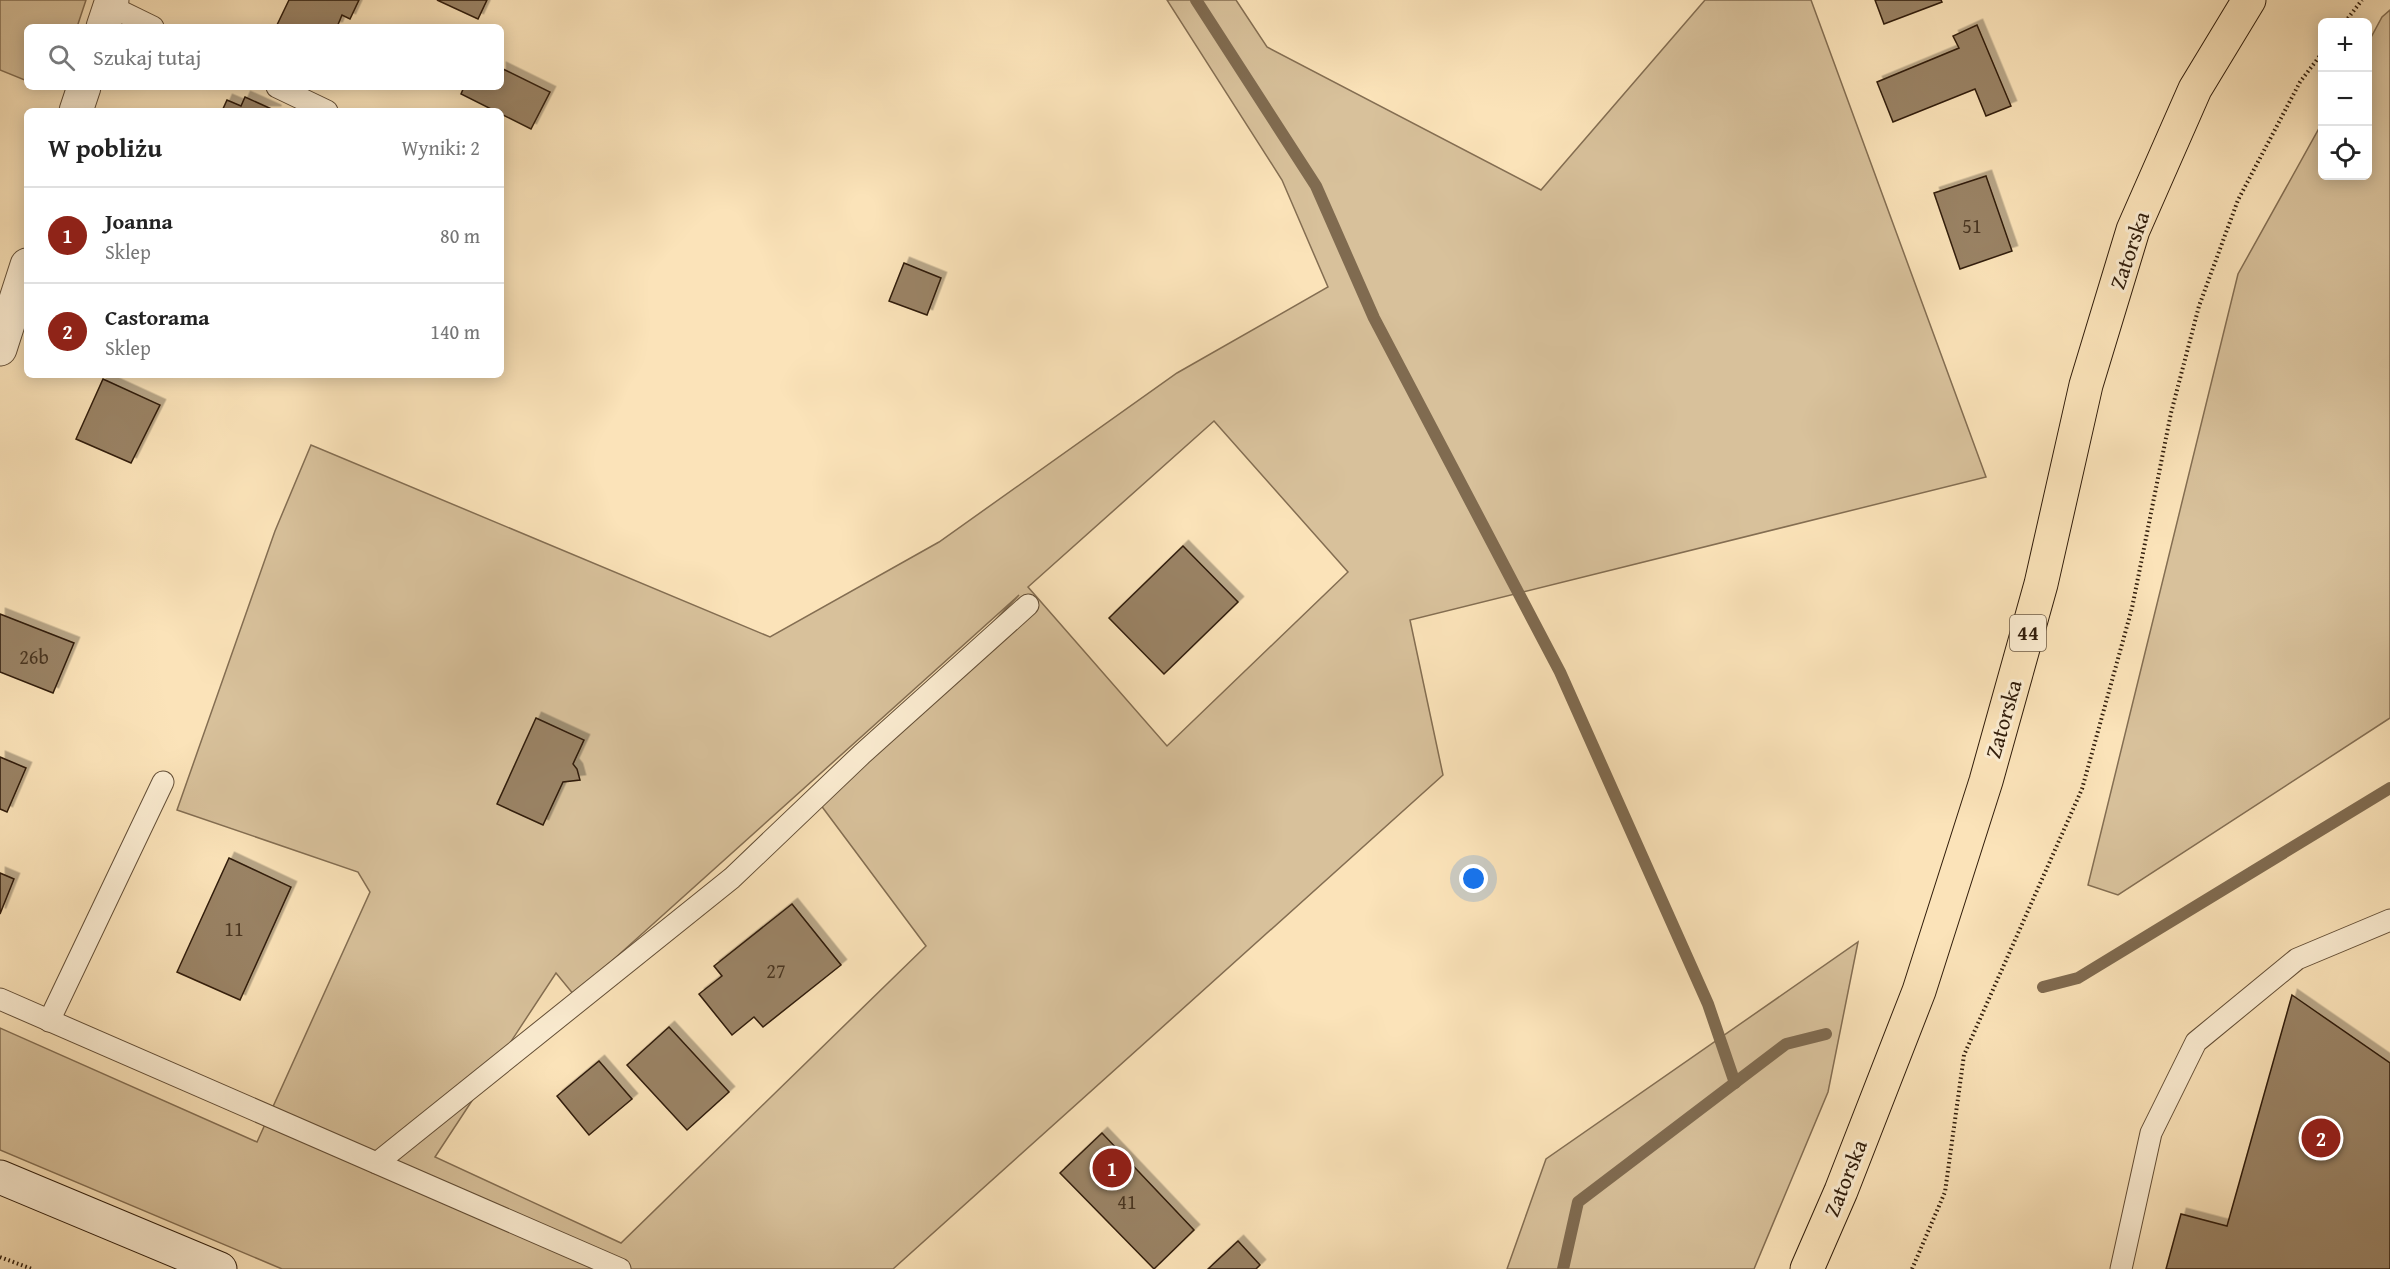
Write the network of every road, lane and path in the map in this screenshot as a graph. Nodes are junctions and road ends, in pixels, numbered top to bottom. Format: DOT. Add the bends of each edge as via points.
graph roads {
  1 [pos="2249,0"];
  2 [pos="2362,0"];
  3 [pos="108,11"];
  4 [pos="2348,18"];
  5 [pos="145,24"];
  6 [pos="2318,59"];
  7 [pos="83,90"];
  8 [pos="283,90"];
  9 [pos="77,108"];
  10 [pos="321,108"];
  11 [pos="24,274"];
  12 [pos="0,350"];
  13 [pos="1028,605"];
  14 [pos="163,782"];
  15 [pos="2390,920"];
  16 [pos="0,999"];
  17 [pos="49,1021"];
  18 [pos="377,1163"];
  19 [pos="0,1177"];
  20 [pos="0,1257"];
  21 [pos="32,1269"];
  22 [pos="220,1269"];
  23 [pos="620,1269"];
  24 [pos="1807,1269"];
  25 [pos="1912,1269"];
  26 [pos="2121,1269"];
  1 -- 24 [label="main road, Zatorska / 44" via="2195,89 2133,230 2086,385 2041,584 1986,781 1919,991"];
  2 -- 4 [label="path"];
  3 -- 5 [label="lane"];
  6 -- 25 [label="path" via="2301,82 2238,200 2199,306 2171,413 2132,608 2082,789 1964,1055 1945,1192"];
  7 -- 9 [label="street"];
  8 -- 10 [label="lane"];
  11 -- 12 [label="street"];
  13 -- 18 [label="lane" via="862,754 732,878"];
  14 -- 17 [label="lane"];
  15 -- 26 [label="lane" via="2297,959 2196,1042 2151,1133"];
  16 -- 17 [label="lane"];
  17 -- 18 [label="lane"];
  18 -- 23 [label="lane"];
  19 -- 22 [label="street"];
  20 -- 21 [label="path"];
}
